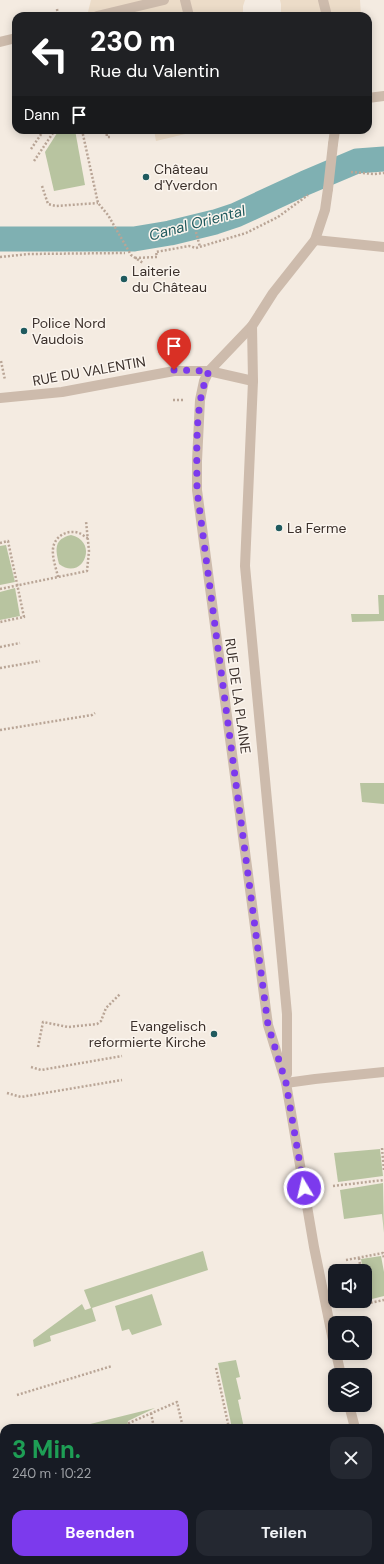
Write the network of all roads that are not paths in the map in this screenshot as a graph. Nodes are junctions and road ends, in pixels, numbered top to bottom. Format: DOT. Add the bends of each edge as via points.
graph roads {
  1 [pos="164,0"];
  2 [pos="185,0"];
  3 [pos="323,0"];
  4 [pos="114,12"];
  5 [pos="188,12"];
  6 [pos="326,12"];
  7 [pos="12,39"];
  8 [pos="0,42"];
  9 [pos="384,96"];
  10 [pos="372,98"];
  11 [pos="334,134"];
  12 [pos="315,240"];
  13 [pos="384,247"];
  14 [pos="252,326"];
  15 [pos="209,371"];
  16 [pos="253,381"];
  17 [pos="0,398"];
  18 [pos="384,1072"];
  19 [pos="286,1083"];
  20 [pos="328,1316"];
  21 [pos="351,1412"];
  22 [pos="354,1424"];
  1 -- 4 [label="street"];
  2 -- 5 [label="street"];
  3 -- 6 [label="street"];
  7 -- 8 [label="street"];
  9 -- 10 [label="street"];
  11 -- 12 [label="street, RUE DE LA PLAINE, bridge" via="325,210"];
  12 -- 13 [label="street"];
  12 -- 14 [label="street, RUE DE LA PLAINE" via="273,293"];
  14 -- 15 [label="street, RUE DE LA PLAINE"];
  14 -- 16 [label="street, RUE DE LA PLAINE"];
  15 -- 16 [label="street, RUE DU VALENTIN"];
  15 -- 17 [label="street, RUE DU VALENTIN" via="174,370 62,392"];
  15 -- 19 [label="street, RUE DE LA PLAINE" via="200,400 197,490 268,1025"];
  16 -- 19 [label="street, RUE DE LA PLAINE" via="245,566 287,1014"];
  18 -- 19 [label="street"];
  19 -- 20 [label="street, RUE DE LA PLAINE"];
  21 -- 22 [label="street"];
}
